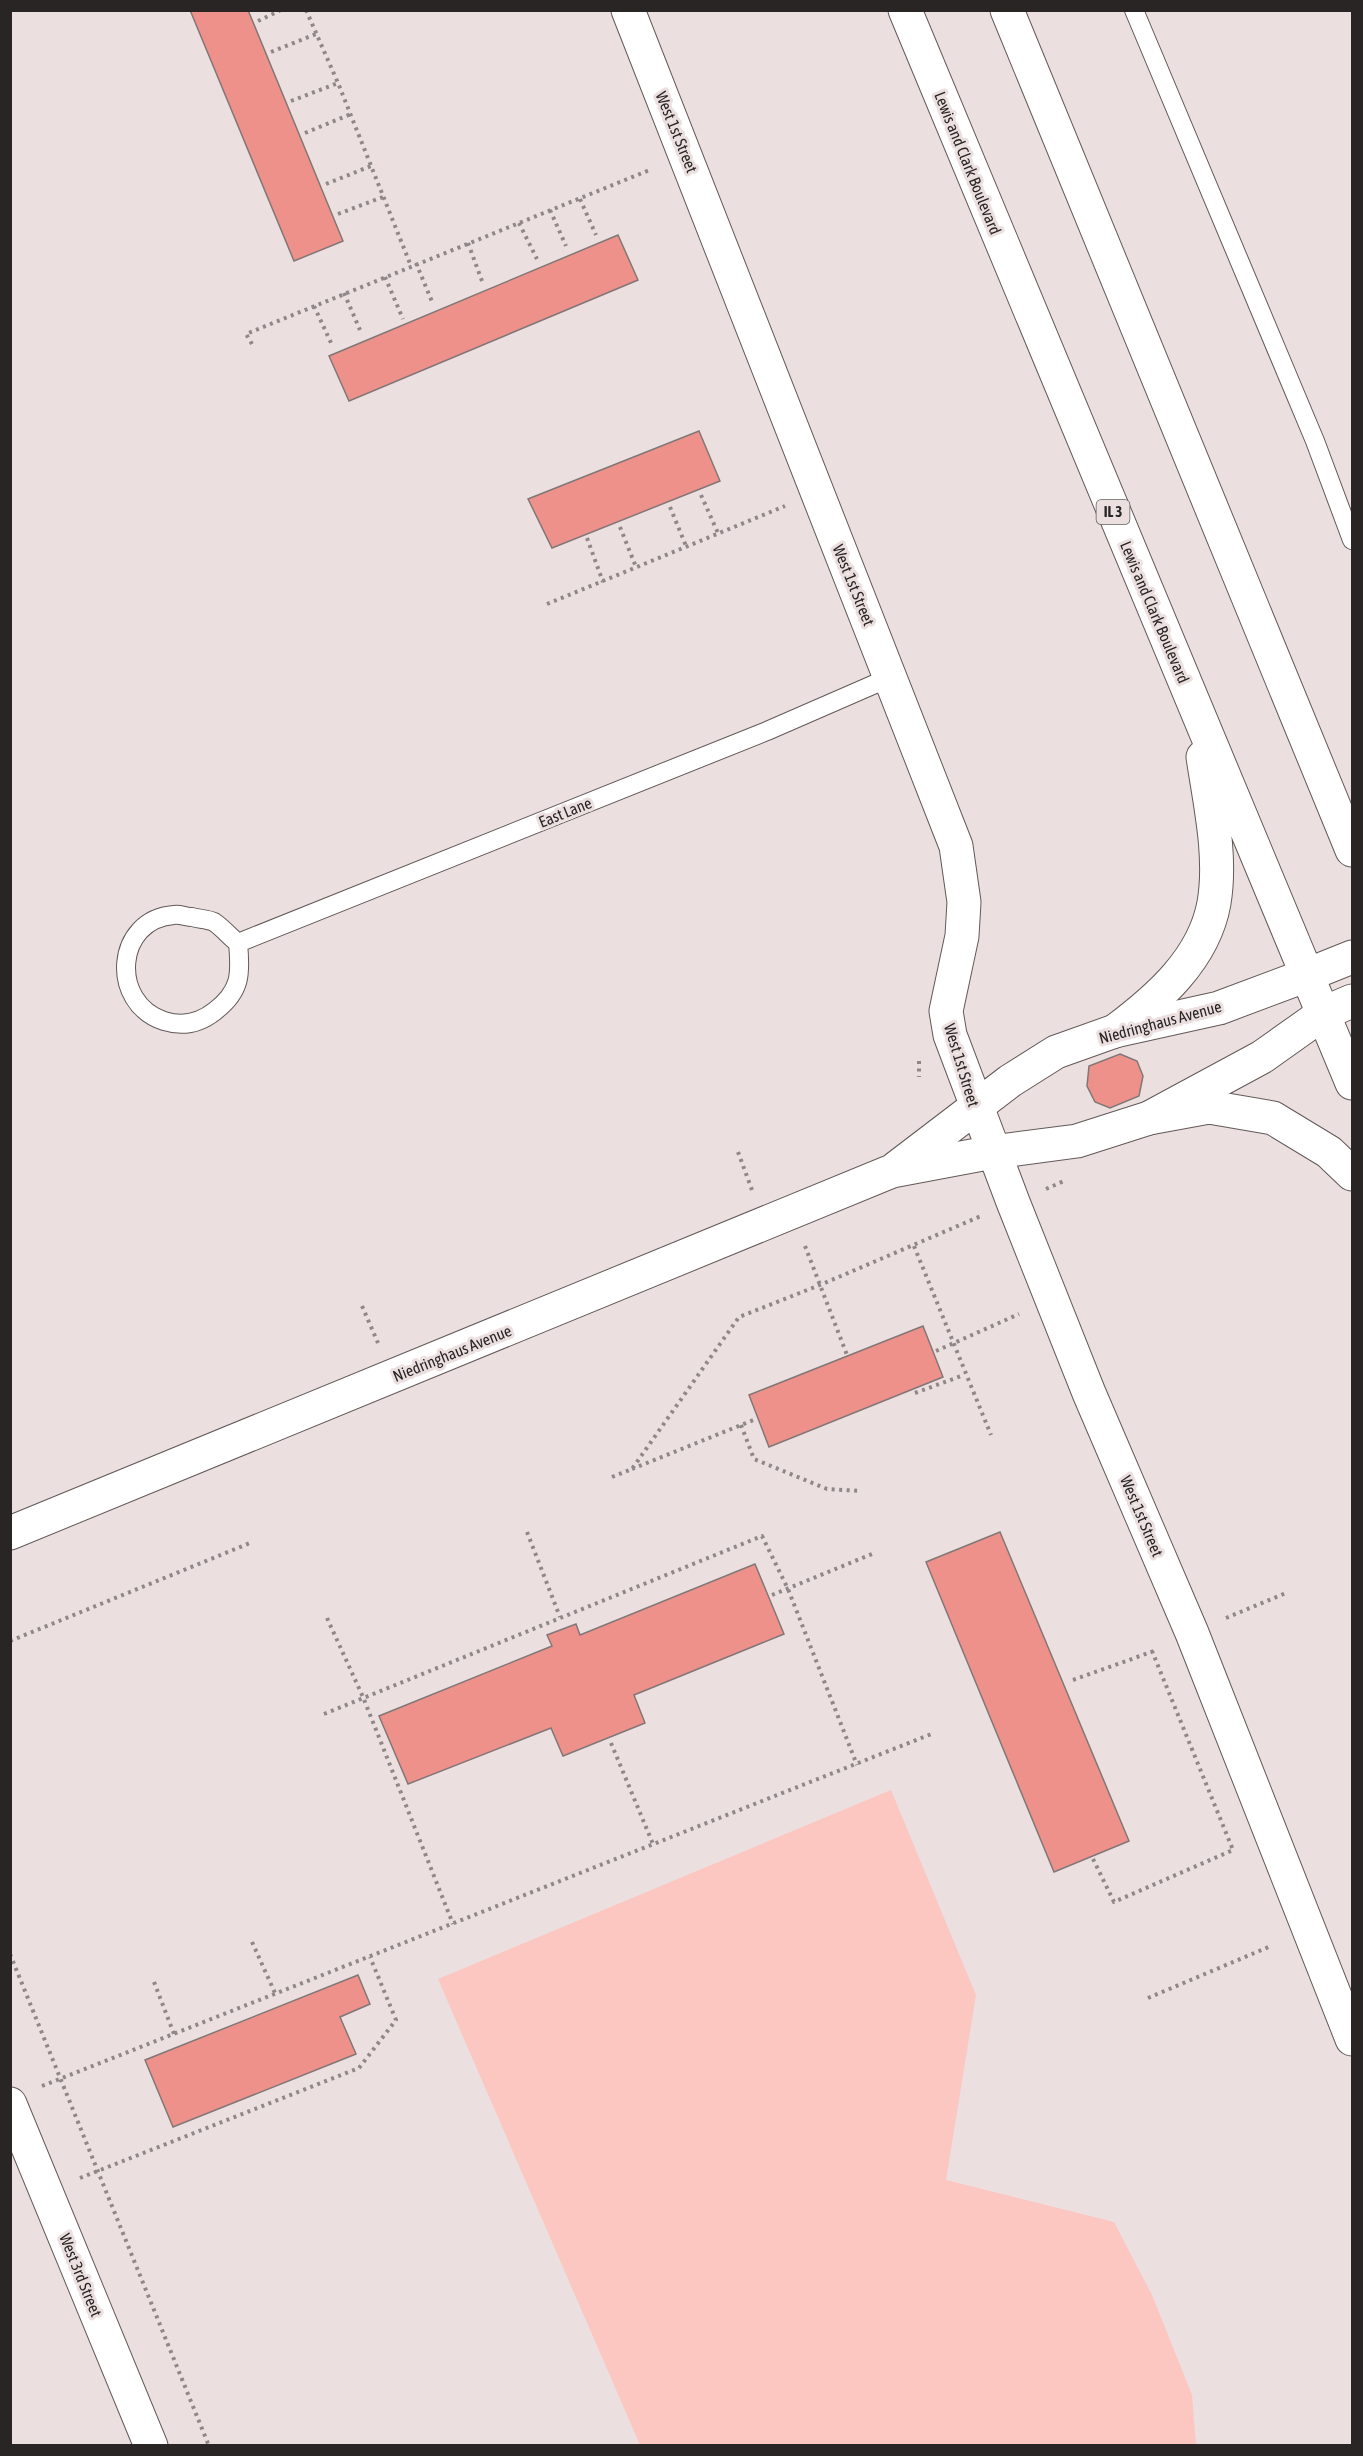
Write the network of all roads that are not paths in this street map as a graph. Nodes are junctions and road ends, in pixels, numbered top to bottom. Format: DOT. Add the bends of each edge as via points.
graph roads {
  1 [pos="628,10"];
  2 [pos="905,10"];
  3 [pos="1007,10"];
  4 [pos="1134,10"];
  5 [pos="1353,540"];
  6 [pos="891,677"];
  7 [pos="1198,714"];
  8 [pos="1318,766"];
  9 [pos="1353,804"];
  10 [pos="1353,850"];
  11 [pos="238,943"];
  12 [pos="1353,957"];
  13 [pos="1307,975"];
  14 [pos="1338,1007"];
  15 [pos="1115,1031"];
  16 [pos="1353,1083"];
  17 [pos="975,1107"];
  18 [pos="1149,1118"];
  19 [pos="993,1152"];
  20 [pos="892,1171"];
  21 [pos="1353,1174"];
  22 [pos="10,1533"];
  23 [pos="1353,2039"];
  24 [pos="21,2097"];
  25 [pos="151,2445"];
  1 -- 6 [label="main road, West 1st Street"];
  2 -- 7 [label="main road, Lewis and Clark Boulevard / IL 3"];
  3 -- 8 [label="main road"];
  4 -- 5 [label="lane"];
  6 -- 11 [label="lane, East Lane" via="767,731"];
  6 -- 17 [label="main road, West 1st Street" via="956,846 964,902 962,936 946,1011 950,1035"];
  7 -- 13 [label="main road, Lewis and Clark Boulevard / IL 3"];
  7 -- 15 [label="main road" via="1216,852 1214,904 1200,940 1178,976 1149,1006"];
  8 -- 9 [label="main road"];
  8 -- 10 [label="main road"];
  11 -- 11 [label="lane" via="212,921 174,914 146,924 128,949 125,977 135,1002 150,1016 175,1024 202,1021 229,1001 241,974"];
  12 -- 13 [label="main road, Niedringhaus Avenue"];
  13 -- 14 [label="main road, Lewis and Clark Boulevard / IL 3"];
  13 -- 15 [label="main road, Niedringhaus Avenue" via="1219,1008"];
  14 -- 16 [label="main road, IL 3"];
  14 -- 18 [label="main road, Niedringhaus Avenue" via="1262,1057"];
  15 -- 17 [label="main road, Niedringhaus Avenue" via="1056,1052"];
  17 -- 19 [label="main road, West 1st Street"];
  17 -- 20 [label="main road, Niedringhaus Avenue"];
  18 -- 19 [label="main road, Niedringhaus Avenue" via="1077,1141"];
  18 -- 21 [label="main road" via="1209,1107 1273,1118 1329,1152"];
  19 -- 20 [label="main road, Niedringhaus Avenue"];
  19 -- 23 [label="main road, West 1st Street" via="1089,1394 1192,1633"];
  20 -- 22 [label="main road, Niedringhaus Avenue"];
  24 -- 25 [label="main road, West 3rd Street" via="49,2197"];
}
